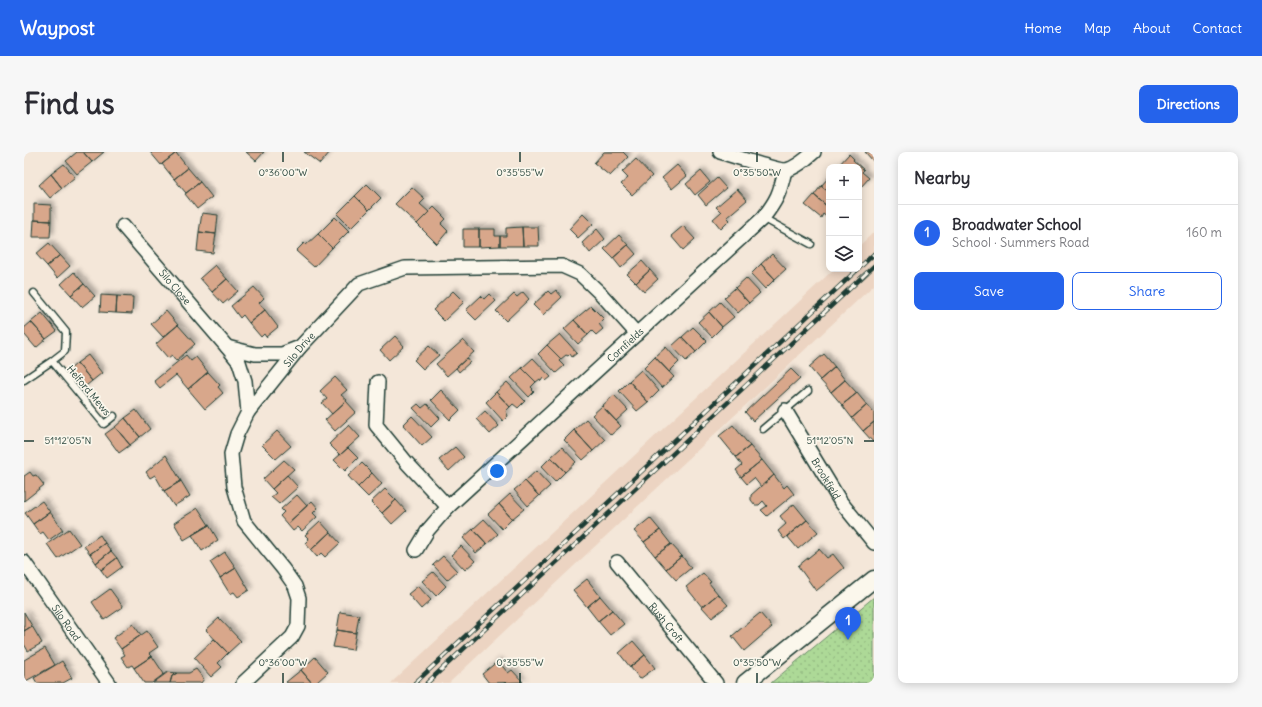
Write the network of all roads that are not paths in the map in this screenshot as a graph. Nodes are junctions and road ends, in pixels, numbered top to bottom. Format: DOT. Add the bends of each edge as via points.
graph roads {
  1 [pos="720,152"];
  2 [pos="814,152"];
  3 [pos="785,170"];
  4 [pos="763,218"];
  5 [pos="123,226"];
  6 [pos="811,244"];
  7 [pos="34,293"];
  8 [pos="637,334"];
  9 [pos="228,347"];
  10 [pos="300,348"];
  11 [pos="52,360"];
  12 [pos="24,380"];
  13 [pos="378,382"];
  14 [pos="808,391"];
  15 [pos="785,410"];
  16 [pos="248,412"];
  17 [pos="114,416"];
  18 [pos="763,429"];
  19 [pos="448,507"];
  20 [pos="874,543"];
  21 [pos="416,550"];
  22 [pos="24,562"];
  23 [pos="617,562"];
  24 [pos="874,579"];
  25 [pos="109,683"];
  26 [pos="243,683"];
  27 [pos="716,683"];
  28 [pos="745,683"];
  1 -- 3 [label="street"];
  2 -- 3 [label="street" via="801,163"];
  3 -- 4 [label="street, Cornfields" via="776,201"];
  4 -- 6 [label="lane"];
  4 -- 8 [label="street, Cornfields"];
  5 -- 9 [label="street, Silo Close"];
  7 -- 11 [label="lane, Helford Mews" via="66,332 65,351"];
  8 -- 10 [label="street, Silo Drive" via="580,274 562,266 405,268 359,284"];
  8 -- 19 [label="street, Cornfields"];
  9 -- 10 [label="street" via="255,354 282,354"];
  9 -- 16 [label="street, Silo Close" via="239,362 245,381"];
  10 -- 16 [label="street, Silo Drive"];
  11 -- 12 [label="lane, Helford Mews"];
  11 -- 17 [label="lane, Helford Mews" via="104,424"];
  13 -- 19 [label="street" via="376,425"];
  14 -- 15 [label="lane"];
  15 -- 18 [label="lane"];
  15 -- 20 [label="street, Brookfield" via="840,501"];
  16 -- 26 [label="street, Silo Drive" via="230,454 234,487 244,521 283,568 300,598 298,626 292,637"];
  19 -- 21 [label="street, Cornfields" via="428,530"];
  22 -- 25 [label="street, Silo Road"];
  23 -- 27 [label="street, Rush Croft"];
  24 -- 28 [label="street"];
}
